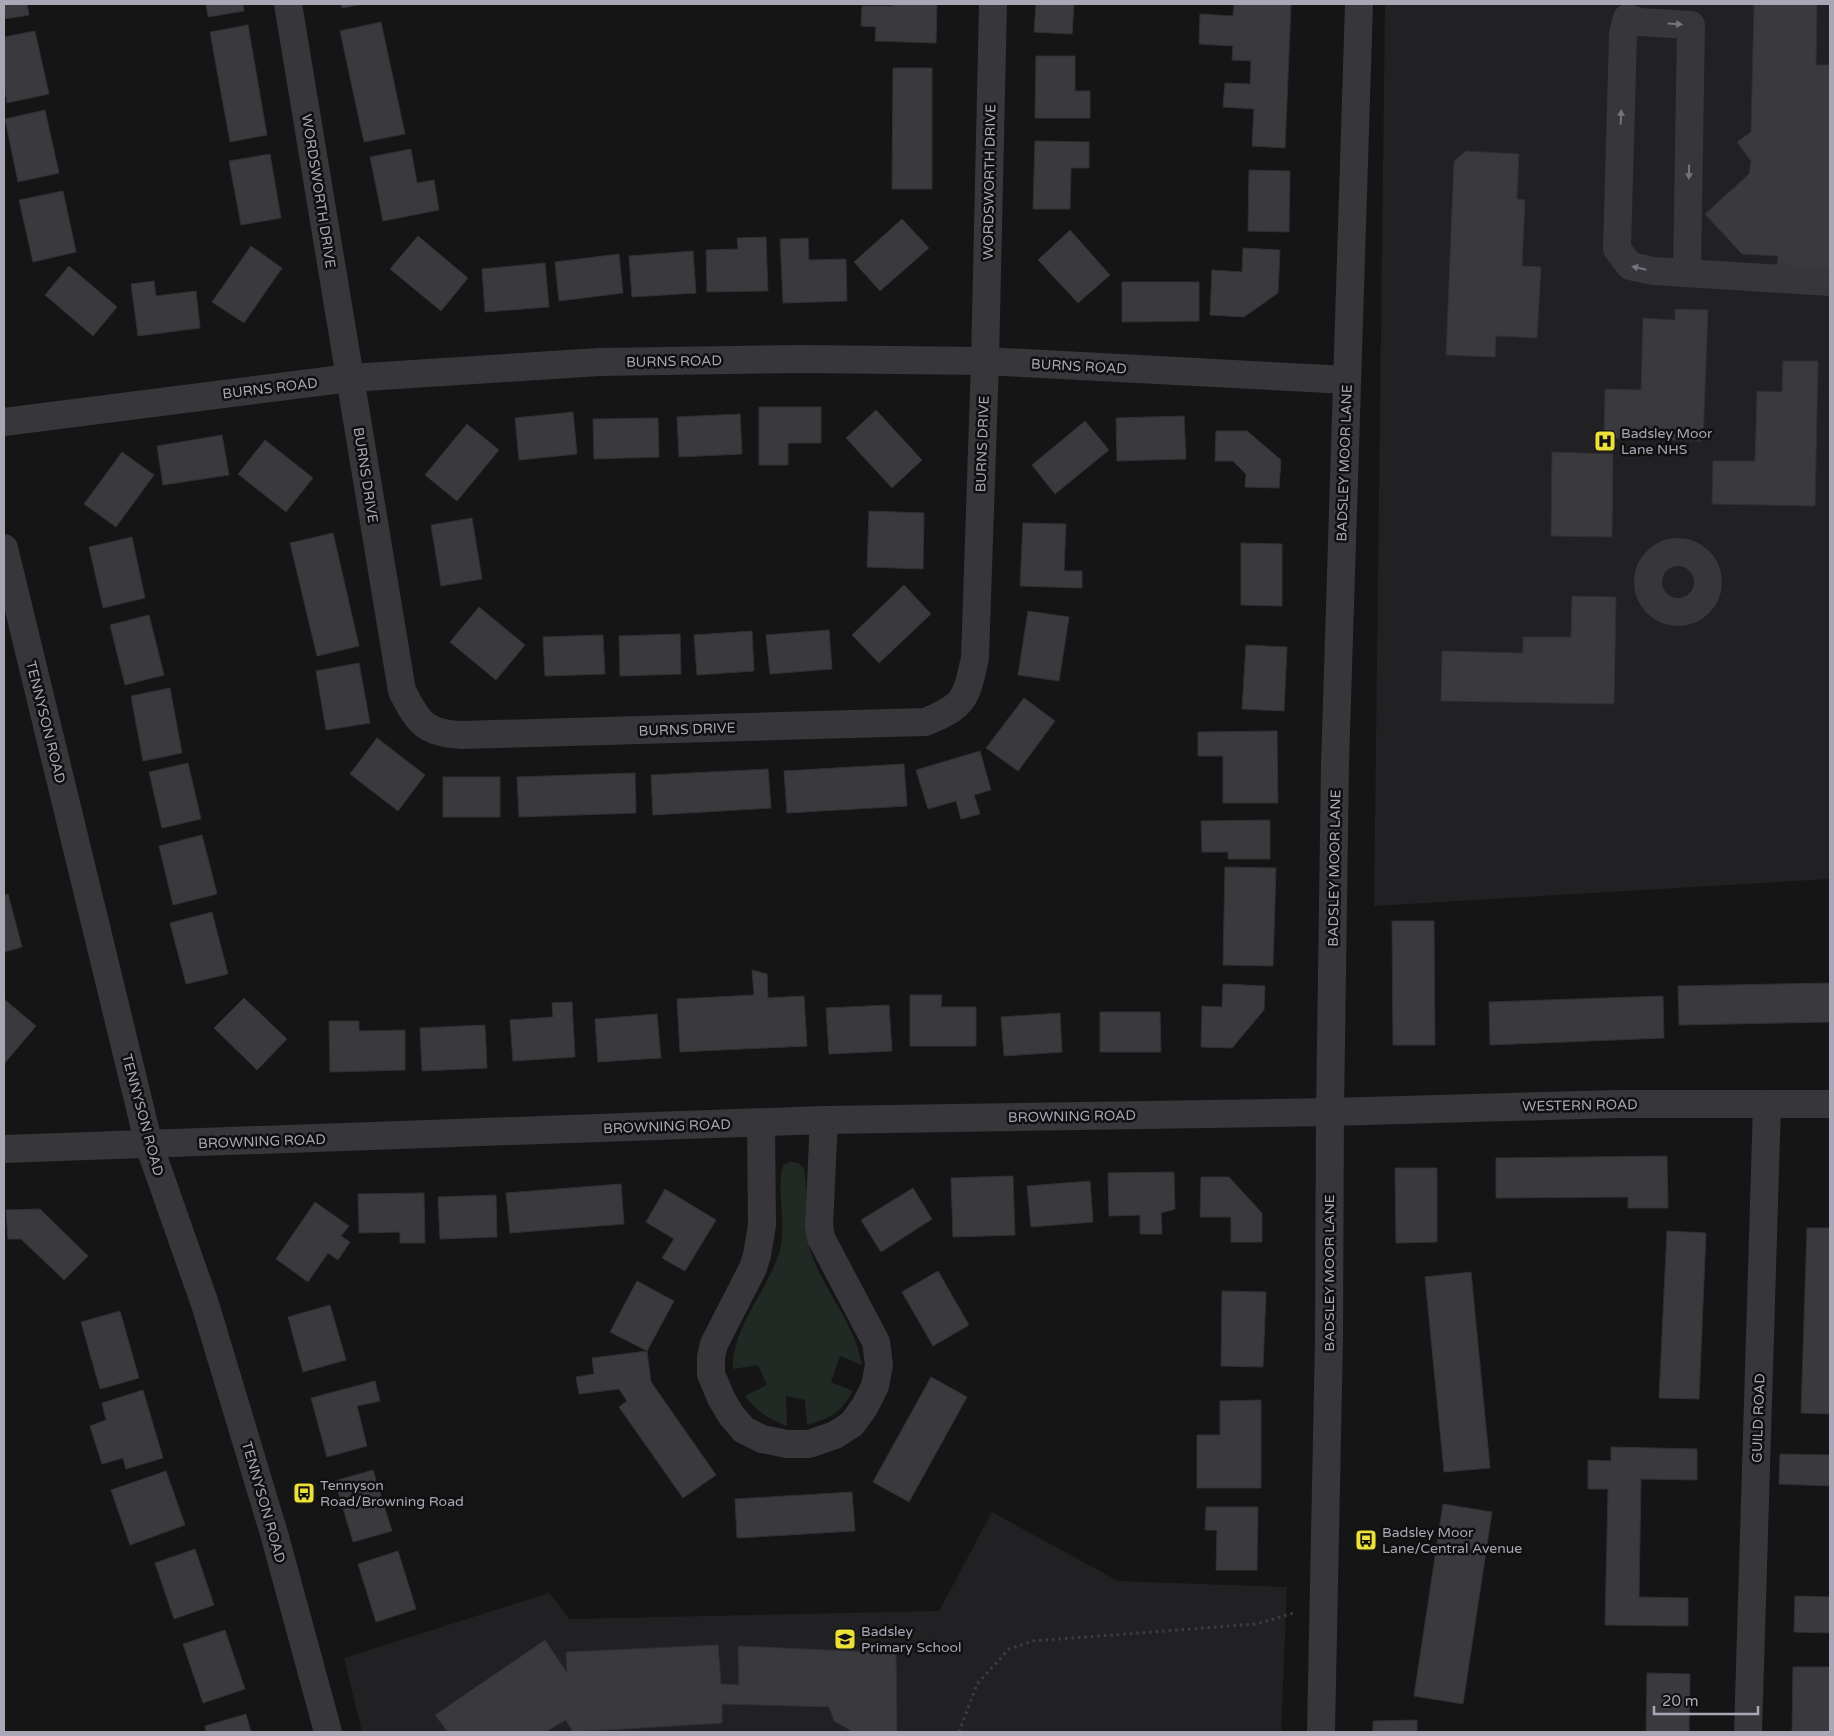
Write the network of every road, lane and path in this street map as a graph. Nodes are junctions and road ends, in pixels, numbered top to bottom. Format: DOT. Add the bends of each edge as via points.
graph roads {
  1 [pos="288,4"];
  2 [pos="993,4"];
  3 [pos="1359,4"];
  4 [pos="1687,273"];
  5 [pos="1830,282"];
  6 [pos="985,361"];
  7 [pos="350,378"];
  8 [pos="1347,380"];
  9 [pos="4,422"];
  10 [pos="4,548"];
  11 [pos="1767,1104"];
  12 [pos="1830,1104"];
  13 [pos="1330,1112"];
  14 [pos="824,1120"];
  15 [pos="760,1123"];
  16 [pos="148,1145"];
  17 [pos="4,1149"];
  18 [pos="1324,1603"];
  19 [pos="328,1732"];
  20 [pos="959,1732"];
  21 [pos="1322,1732"];
  22 [pos="1748,1732"];
  1 -- 7 [label="street, WORDSWORTH DRIVE"];
  2 -- 6 [label="street, WORDSWORTH DRIVE"];
  3 -- 8 [label="street, BADSLEY MOOR LANE"];
  4 -- 4 [label="street, one-way" via="1630,266 1617,249 1623,34 1627,18 1640,22 1691,25"];
  4 -- 5 [label="street"];
  6 -- 7 [label="street, BURNS ROAD" via="600,362"];
  6 -- 7 [label="street, BURNS DRIVE" via="975,658 963,699 949,712 925,722 471,735 443,734 426,726 415,716 402,691"];
  6 -- 8 [label="street, BURNS ROAD"];
  7 -- 9 [label="street, BURNS ROAD"];
  8 -- 13 [label="street, BADSLEY MOOR LANE" via="1335,764"];
  10 -- 16 [label="street, TENNYSON ROAD"];
  11 -- 12 [label="street, WESTERN ROAD"];
  11 -- 13 [label="street, WESTERN ROAD" via="1619,1104"];
  11 -- 22 [label="street, GUILD ROAD"];
  13 -- 14 [label="street, BROWNING ROAD"];
  13 -- 18 [label="street, BADSLEY MOOR LANE"];
  14 -- 15 [label="street, BROWNING ROAD"];
  14 -- 15 [label="street" via="821,1238 876,1342 879,1364 875,1386 852,1424 835,1435 809,1444 762,1439 744,1430 721,1398 712,1374 714,1344 753,1268 760,1242"];
  15 -- 16 [label="street, BROWNING ROAD"];
  16 -- 17 [label="street, BROWNING ROAD"];
  16 -- 19 [label="street, TENNYSON ROAD" via="208,1314 275,1537"];
  18 -- 20 [label="path" via="1258,1624 1033,1641 1009,1649 977,1684"];
  18 -- 21 [label="street, BADSLEY MOOR LANE"];
}
